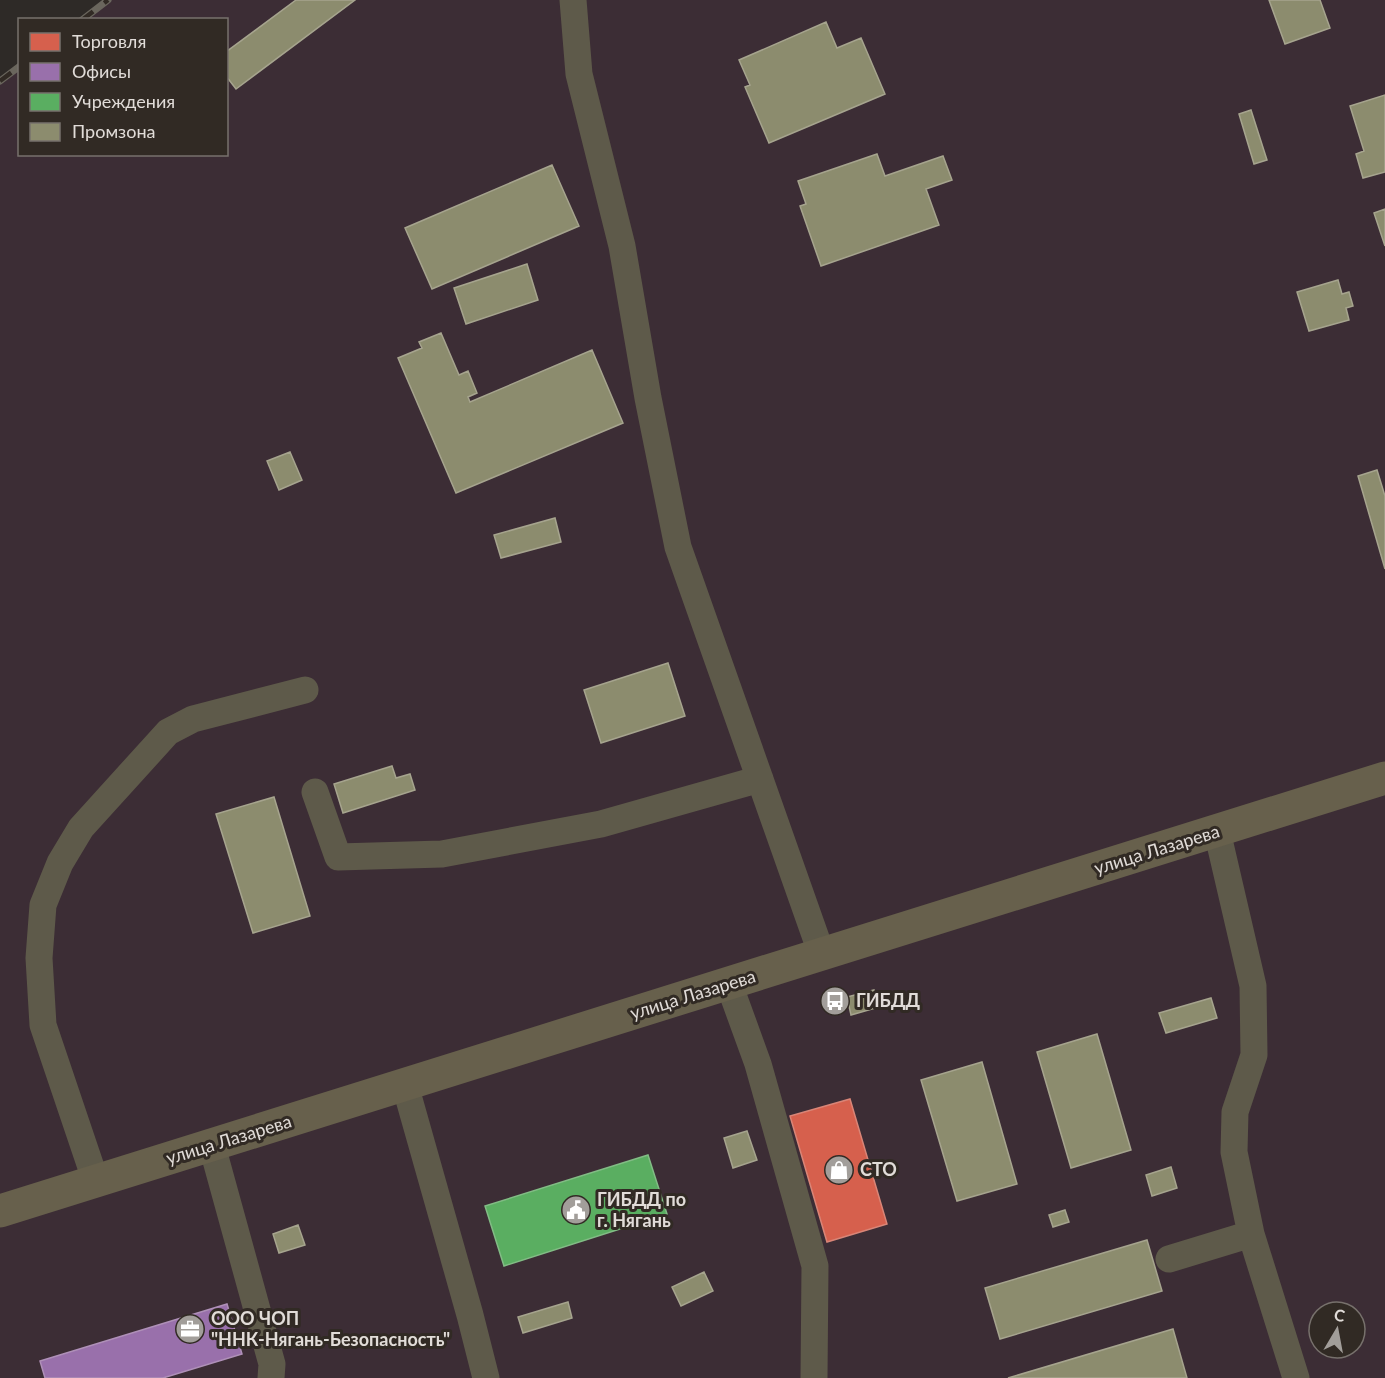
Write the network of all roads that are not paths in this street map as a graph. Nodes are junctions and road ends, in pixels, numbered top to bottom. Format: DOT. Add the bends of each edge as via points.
graph roads {
  1 [pos="573,0"];
  2 [pos="305,690"];
  3 [pos="1385,778"];
  4 [pos="760,779"];
  5 [pos="315,792"];
  6 [pos="1217,831"];
  7 [pos="822,955"];
  8 [pos="729,984"];
  9 [pos="405,1085"];
  10 [pos="212,1146"];
  11 [pos="96,1182"];
  12 [pos="0,1211"];
  13 [pos="1251,1234"];
  14 [pos="1169,1260"];
  15 [pos="271,1378"];
  16 [pos="486,1378"];
  17 [pos="814,1378"];
  18 [pos="1296,1378"];
  1 -- 4 [label="lane" via="579,74 621,246 678,547"];
  2 -- 11 [label="lane" via="193,719 168,732 81,828 60,863 43,905 39,958 43,1025"];
  3 -- 6 [label="main road, улица Лазарева"];
  4 -- 5 [label="lane" via="601,824 442,854 338,856"];
  4 -- 7 [label="lane"];
  6 -- 7 [label="main road, улица Лазарева"];
  6 -- 13 [label="lane" via="1253,986 1254,1055 1235,1112 1234,1152"];
  7 -- 8 [label="main road, улица Лазарева"];
  8 -- 9 [label="main road, улица Лазарева"];
  8 -- 17 [label="lane" via="758,1064 816,1266"];
  9 -- 10 [label="main road, улица Лазарева"];
  9 -- 16 [label="lane"];
  10 -- 11 [label="main road, улица Лазарева"];
  10 -- 15 [label="lane" via="272,1364"];
  11 -- 12 [label="main road, улица Лазарева"];
  13 -- 14 [label="lane"];
  13 -- 18 [label="lane"];
}
